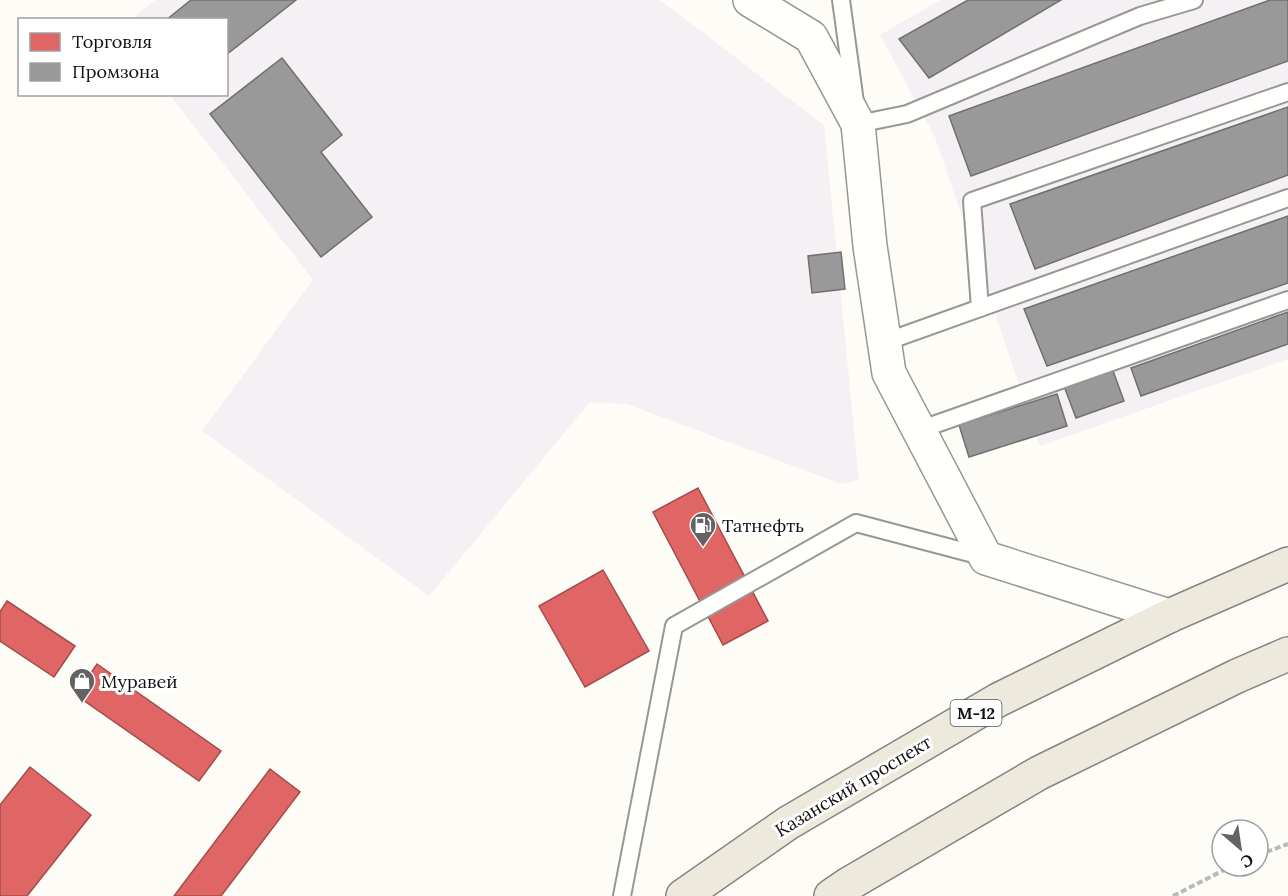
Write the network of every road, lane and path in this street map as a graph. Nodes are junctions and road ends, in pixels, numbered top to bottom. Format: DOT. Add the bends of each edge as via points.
graph roads {
  1 [pos="750,0"];
  2 [pos="841,0"];
  3 [pos="1194,0"];
  4 [pos="1288,92"];
  5 [pos="858,124"];
  6 [pos="1288,198"];
  7 [pos="1288,300"];
  8 [pos="980,308"];
  9 [pos="885,342"];
  10 [pos="919,430"];
  11 [pos="986,558"];
  12 [pos="1288,564"];
  13 [pos="1169,616"];
  14 [pos="1288,654"];
  15 [pos="1288,844"];
  16 [pos="1270,851"];
  17 [pos="1210,877"];
  18 [pos="622,896"];
  19 [pos="683,896"];
  20 [pos="831,896"];
  21 [pos="1173,896"];
  1 -- 5 [label="street" via="811,37"];
  2 -- 5 [label="lane"];
  3 -- 5 [label="lane" via="1140,16 906,114"];
  4 -- 8 [label="lane" via="972,201"];
  5 -- 9 [label="street" via="870,246"];
  6 -- 8 [label="lane"];
  7 -- 10 [label="lane"];
  8 -- 9 [label="lane"];
  9 -- 10 [label="street" via="890,373"];
  10 -- 11 [label="street"];
  11 -- 13 [label="street"];
  11 -- 18 [label="lane" via="856,523 674,626"];
  12 -- 13 [label="main road, Казанский проспект / М-12"];
  13 -- 19 [label="main road, Казанский проспект / М-12" via="998,700 788,823"];
  14 -- 20 [label="main road" via="1039,773"];
  15 -- 16 [label="path"];
  17 -- 21 [label="path"];
}
